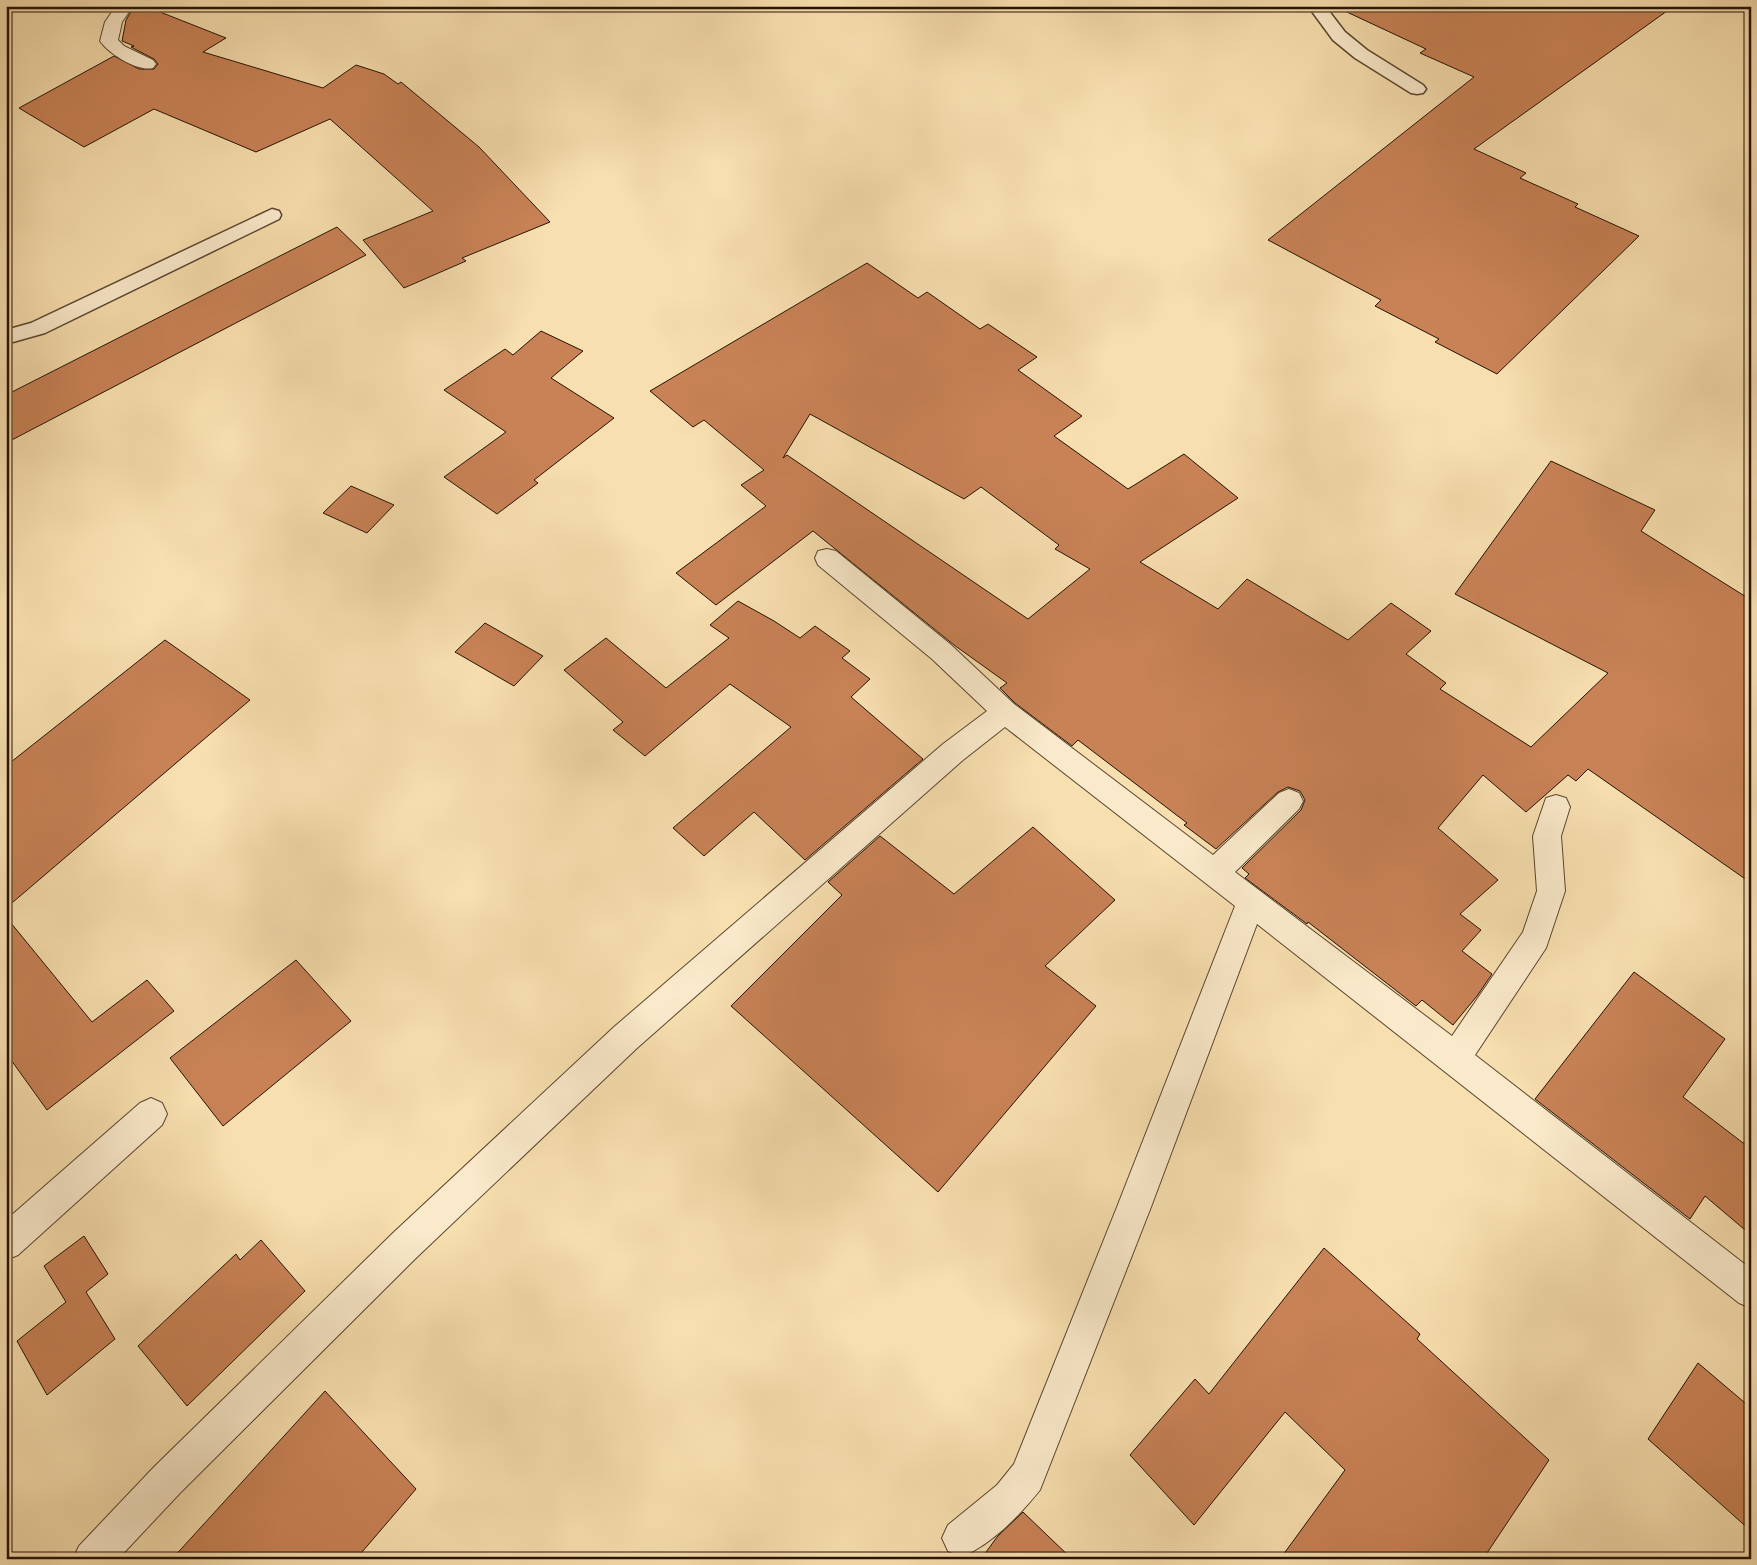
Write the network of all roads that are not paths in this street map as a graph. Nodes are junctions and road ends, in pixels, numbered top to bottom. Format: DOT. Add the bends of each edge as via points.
graph roads {
  1 [pos="125,6"];
  2 [pos="1316,6"];
  3 [pos="147,64"];
  4 [pos="1417,89"];
  5 [pos="272,215"];
  6 [pos="6,333"];
  7 [pos="827,558"];
  8 [pos="1005,712"];
  9 [pos="1289,801"];
  10 [pos="1556,807"];
  11 [pos="1214,873"];
  12 [pos="1251,902"];
  13 [pos="1455,1058"];
  14 [pos="151,1114"];
  15 [pos="6,1243"];
  16 [pos="1751,1291"];
  17 [pos="961,1538"];
  18 [pos="92,1559"];
  1 -- 3 [label="street" via="109,31 109,41 118,50"];
  2 -- 4 [label="lane" via="1339,36"];
  5 -- 6 [label="lane" via="38,328 13,335"];
  7 -- 8 [label="street" via="944,653"];
  8 -- 11 [label="street"];
  8 -- 18 [label="street" via="953,752 625,1038 404,1245"];
  9 -- 11 [label="street"];
  10 -- 13 [label="street" via="1547,836 1551,891 1536,938"];
  11 -- 12 [label="street"];
  12 -- 13 [label="street"];
  12 -- 17 [label="street" via="1027,1477 1010,1498"];
  13 -- 16 [label="street"];
  14 -- 15 [label="street"];
}
